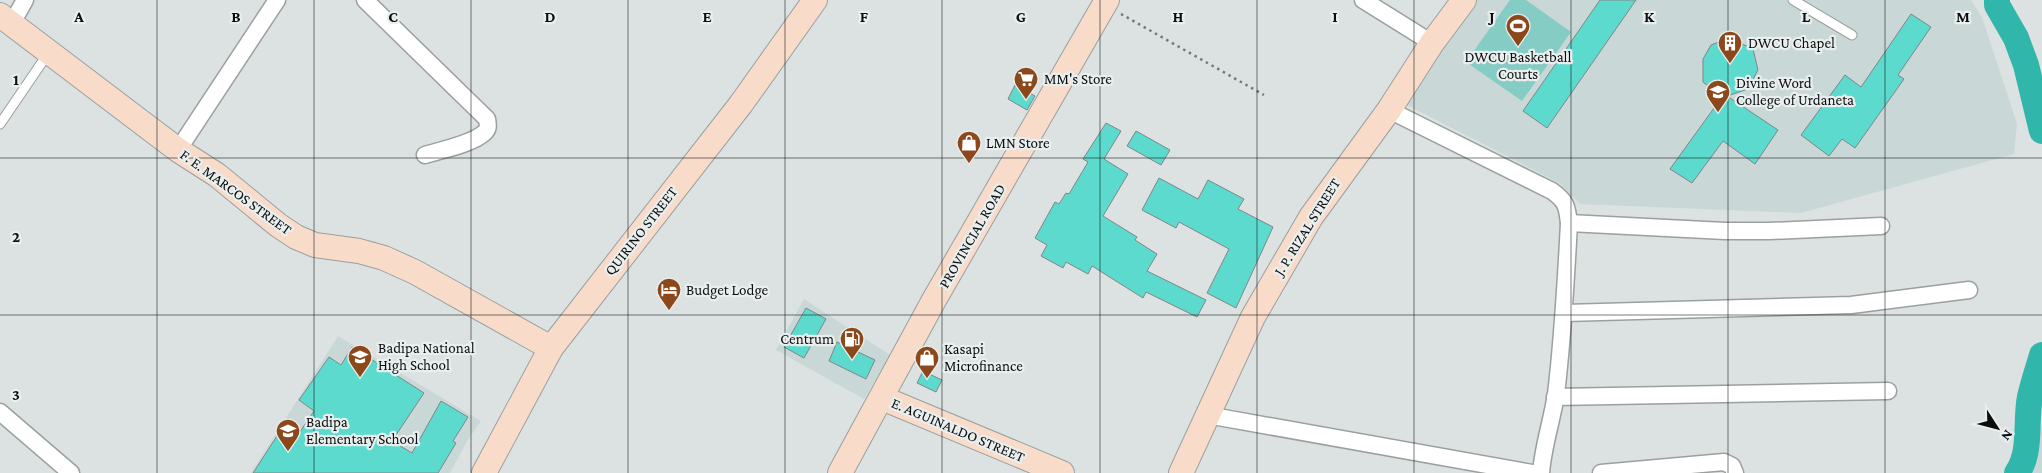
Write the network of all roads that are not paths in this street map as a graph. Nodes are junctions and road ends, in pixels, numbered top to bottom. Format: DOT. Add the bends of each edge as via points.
graph roads {
  1 [pos="25,0"];
  2 [pos="277,0"];
  3 [pos="365,0"];
  4 [pos="815,0"];
  5 [pos="1364,0"];
  6 [pos="1464,0"];
  7 [pos="1793,0"];
  8 [pos="1105,2"];
  9 [pos="6,19"];
  10 [pos="1852,35"];
  11 [pos="1432,43"];
  12 [pos="49,52"];
  13 [pos="1389,110"];
  14 [pos="0,124"];
  15 [pos="178,150"];
  16 [pos="425,155"];
  17 [pos="1569,223"];
  18 [pos="1881,226"];
  19 [pos="1969,290"];
  20 [pos="1565,312"];
  21 [pos="551,348"];
  22 [pos="1888,391"];
  23 [pos="1555,397"];
  24 [pos="882,398"];
  25 [pos="0,412"];
  26 [pos="1207,415"];
  27 [pos="71,473"];
  28 [pos="484,473"];
  29 [pos="840,473"];
  30 [pos="1062,473"];
  31 [pos="1181,473"];
  32 [pos="1532,473"];
  33 [pos="1541,473"];
  34 [pos="1601,473"];
  35 [pos="1735,473"];
  1 -- 9 [label="street"];
  2 -- 15 [label="street"];
  3 -- 16 [label="street" via="487,119 485,133"];
  4 -- 21 [label="street, QUIRINO STREET" via="740,104"];
  5 -- 11 [label="street"];
  6 -- 11 [label="street, J. P. RIZAL STREET"];
  7 -- 10 [label="lane"];
  8 -- 24 [label="street, PROVINCIAL ROAD" via="934,300"];
  9 -- 12 [label="street, F. E. MARCOS STREET"];
  11 -- 13 [label="street, J. P. RIZAL STREET"];
  12 -- 14 [label="lane"];
  12 -- 15 [label="street, F. E. MARCOS STREET"];
  13 -- 17 [label="street" via="1552,190 1562,198"];
  13 -- 26 [label="street, J. P. RIZAL STREET" via="1311,217 1253,317"];
  15 -- 21 [label="street, F. E. MARCOS STREET" via="218,176 296,237 384,258"];
  17 -- 18 [label="street" via="1734,231"];
  17 -- 20 [label="street"];
  19 -- 20 [label="street" via="1851,305"];
  20 -- 23 [label="street"];
  21 -- 28 [label="street, QUIRINO STREET"];
  22 -- 23 [label="street"];
  23 -- 33 [label="street" via="1542,451"];
  24 -- 29 [label="street, PROVINCIAL ROAD"];
  24 -- 30 [label="street, E. AGUINALDO STREET"];
  25 -- 27 [label="street"];
  26 -- 31 [label="street, J. P. RIZAL STREET"];
  26 -- 32 [label="street"];
  34 -- 35 [label="street" via="1724,462 1732,466"];
}
